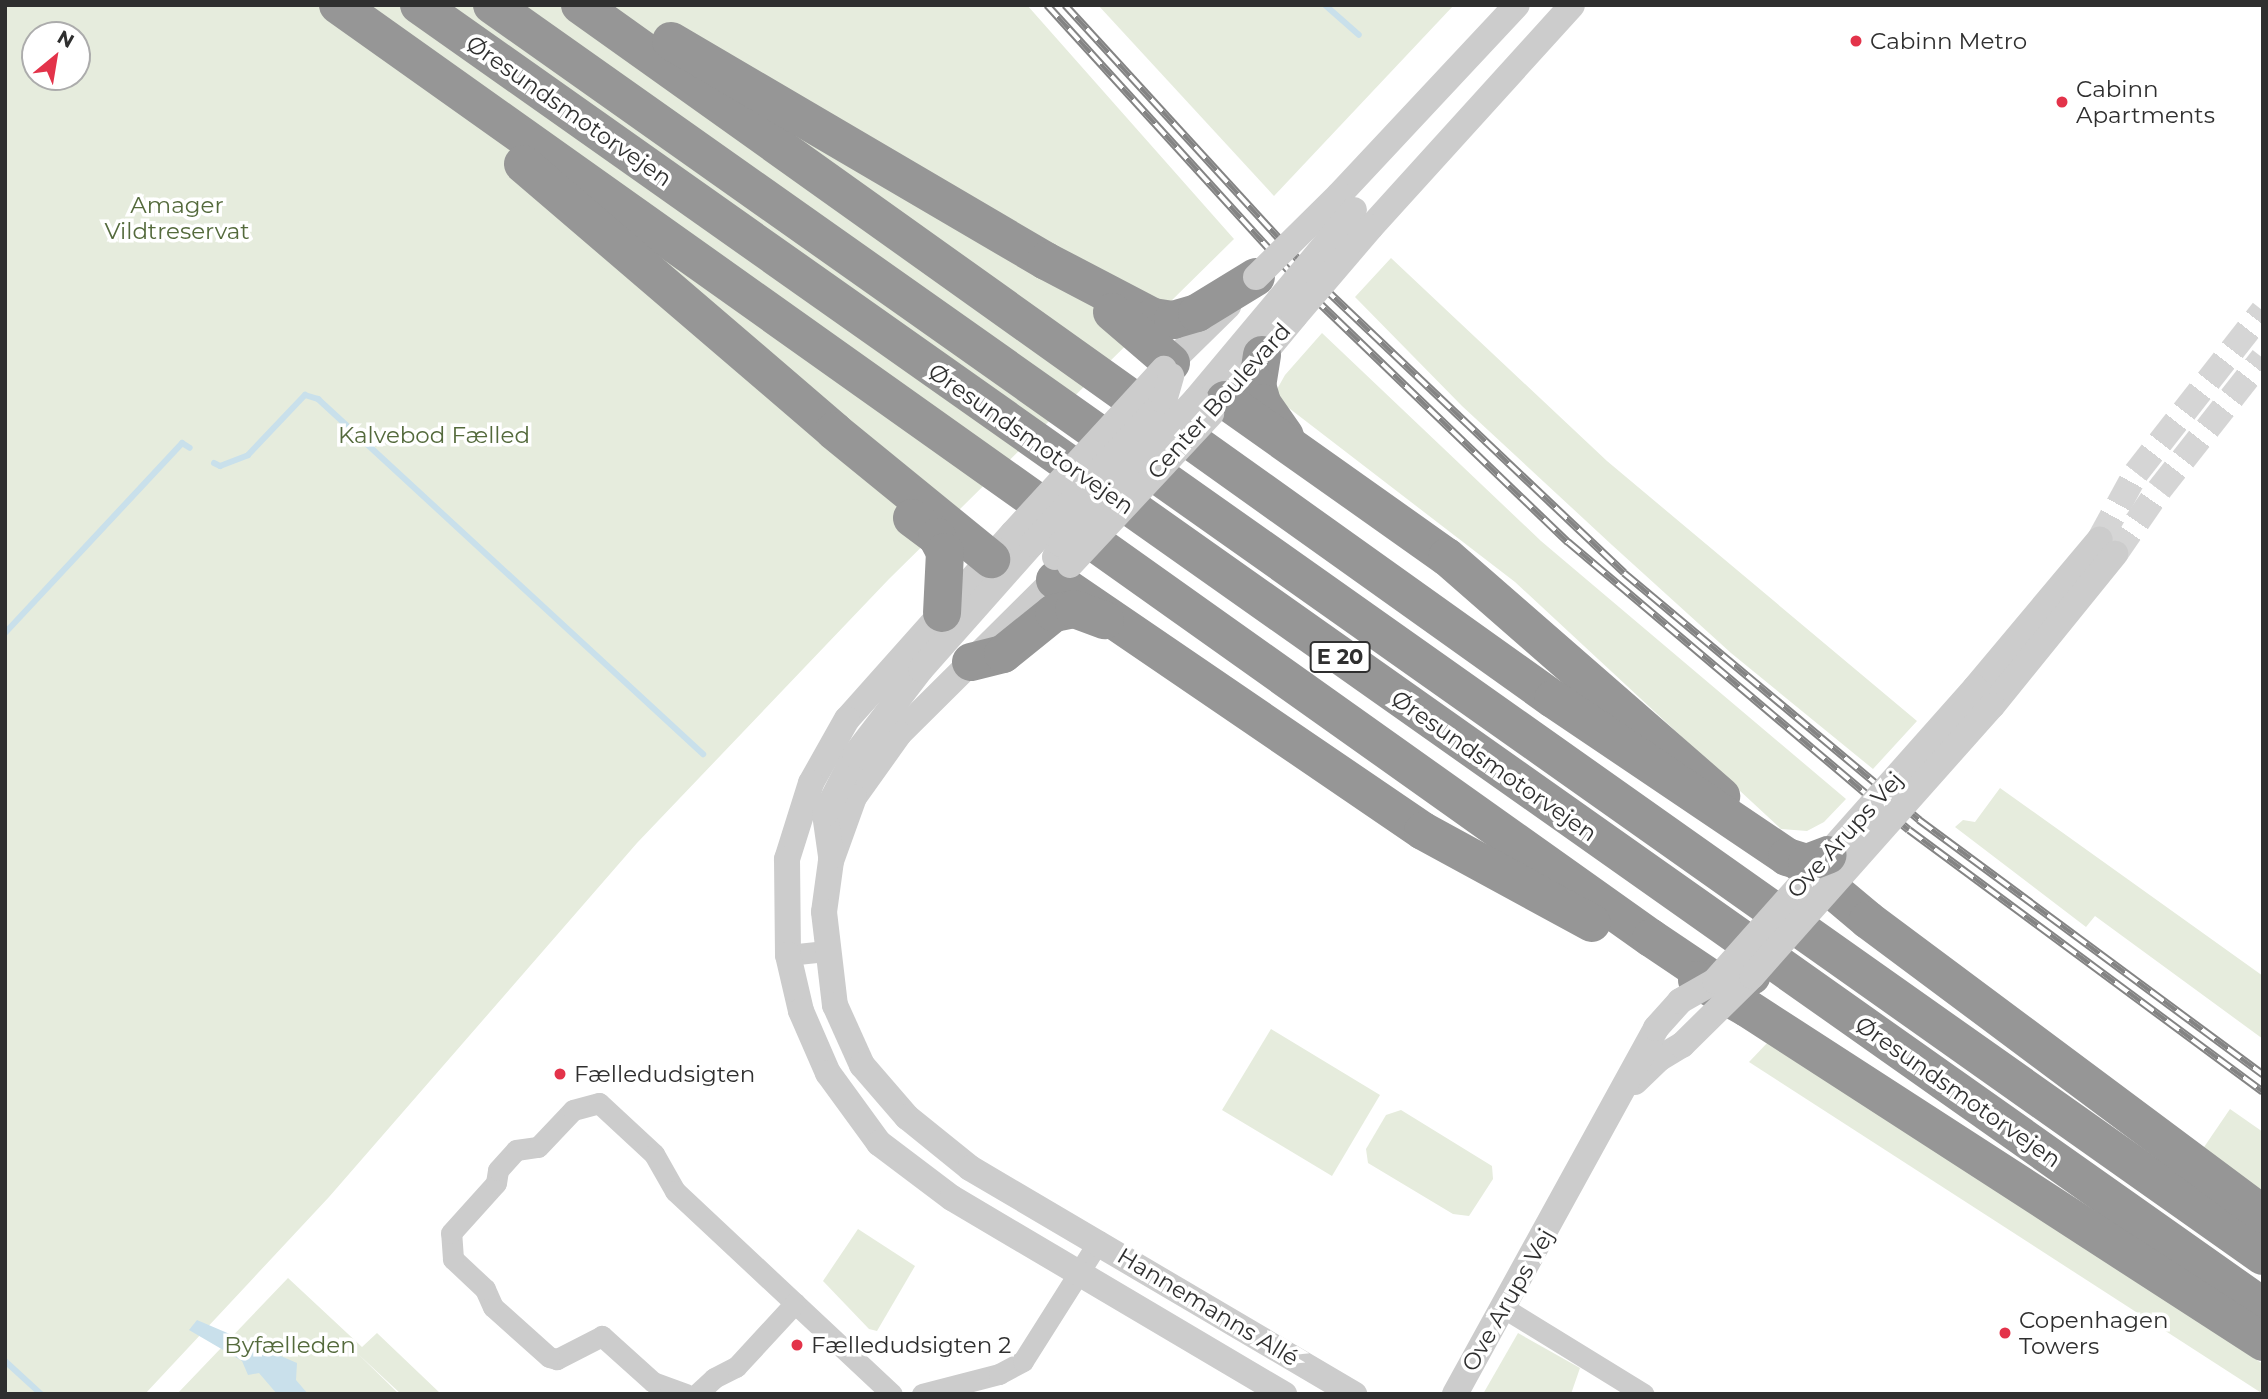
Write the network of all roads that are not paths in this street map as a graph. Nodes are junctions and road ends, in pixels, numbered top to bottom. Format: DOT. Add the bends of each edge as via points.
graph roads {
  1 [pos="329,5"];
  2 [pos="338,5"];
  3 [pos="419,5"];
  4 [pos="492,5"];
  5 [pos="580,5"];
  6 [pos="612,5"];
  7 [pos="1517,5"];
  8 [pos="1572,5"];
  9 [pos="1355,210"];
  10 [pos="1046,261"];
  11 [pos="1277,298"];
  12 [pos="708,325"];
  13 [pos="1262,355"];
  14 [pos="1169,369"];
  15 [pos="1210,400"];
  16 [pos="1290,443"];
  17 [pos="2108,546"];
  18 [pos="1012,552"];
  19 [pos="1060,567"];
  20 [pos="942,613"];
  21 [pos="1152,646"];
  22 [pos="971,662"];
  23 [pos="1984,697"];
  24 [pos="1828,855"];
  25 [pos="831,861"];
  26 [pos="826,951"];
  27 [pos="788,955"];
  28 [pos="1752,976"];
  29 [pos="1714,981"];
  30 [pos="1599,1132"];
  31 [pos="2263,1214"];
  32 [pos="1099,1241"];
  33 [pos="2263,1256"];
  34 [pos="1081,1273"];
  35 [pos="795,1303"];
  36 [pos="2263,1307"];
  37 [pos="1504,1308"];
  38 [pos="2263,1342"];
  39 [pos="686,1394"];
  40 [pos="697,1394"];
  41 [pos="892,1394"];
  42 [pos="922,1394"];
  43 [pos="1284,1394"];
  44 [pos="1354,1394"];
  45 [pos="1455,1394"];
  46 [pos="1644,1394"];
  1 -- 12 [label="highway" via="610,237"];
  2 -- 29 [label="highway"];
  3 -- 36 [label="highway, Øresundsmotorvejen / E 20"];
  4 -- 33 [label="highway, Øresundsmotorvejen / E 20"];
  5 -- 24 [label="highway, bridge" via="1553,699 1787,857 1807,863"];
  6 -- 10 [label="highway"];
  7 -- 9 [label="street, Center Boulevard" via="1429,102"];
  8 -- 9 [label="street, Center Boulevard"];
  9 -- 11 [label="street, Center Boulevard, bridge"];
  9 -- 11 [label="street, Center Boulevard, bridge"];
  10 -- 11 [label="highway" via="1153,317 1173,320"];
  10 -- 14 [label="highway"];
  11 -- 13 [label="street, Center Boulevard"];
  11 -- 14 [label="street, Center Boulevard"];
  11 -- 15 [label="street"];
  12 -- 18 [label="highway"];
  12 -- 20 [label="highway" via="771,402 937,537 945,552"];
  13 -- 15 [label="street, Center Boulevard"];
  13 -- 16 [label="highway" via="1257,385 1262,403"];
  14 -- 15 [label="street"];
  14 -- 18 [label="street, Center Boulevard, bridge"];
  15 -- 16 [label="highway"];
  15 -- 19 [label="street, Center Boulevard, bridge"];
  16 -- 31 [label="highway" via="1447,557 1868,920"];
  17 -- 23 [label="street, Ove Arups Vej"];
  18 -- 19 [label="street"];
  18 -- 20 [label="street, Center Boulevard"];
  18 -- 25 [label="street" via="855,755 825,814"];
  19 -- 21 [label="highway"];
  19 -- 22 [label="street, Center Boulevard"];
  20 -- 27 [label="street, Center Boulevard" via="847,719 811,783 787,859"];
  21 -- 22 [label="highway" via="1096,615 1074,609 1054,613 1003,654"];
  21 -- 38 [label="highway" via="1423,831 1747,1008"];
  22 -- 25 [label="street, Center Boulevard" via="888,745 854,797"];
  23 -- 24 [label="street, Ove Arups Vej, bridge"];
  23 -- 28 [label="street, Ove Arups Vej, bridge"];
  24 -- 29 [label="street, Ove Arups Vej, bridge"];
  25 -- 26 [label="street, Center Boulevard" via="824,912"];
  26 -- 27 [label="street"];
  26 -- 32 [label="street, Hannemanns Allé" via="835,1005 862,1065 907,1116 970,1168"];
  27 -- 34 [label="street, Hannemanns Allé" via="801,1011 828,1073 879,1143 952,1198"];
  28 -- 29 [label="highway, bridge"];
  28 -- 30 [label="street, Ove Arups Vej, bridge" via="1682,1045 1644,1072"];
  29 -- 30 [label="street, Ove Arups Vej, bridge" via="1680,1001 1656,1028"];
  30 -- 37 [label="street, Ove Arups Vej"];
  32 -- 34 [label="street, Hannemanns Allé"];
  32 -- 44 [label="street, Hannemanns Allé"];
  34 -- 42 [label="street, Hannemanns Allé" via="1023,1361 999,1374"];
  34 -- 43 [label="street, Hannemanns Allé"];
  35 -- 39 [label="street" via="675,1191 654,1154 599,1103 571,1112 538,1147 516,1151 498,1170 496,1183 451,1233 453,1258 485,1289 493,1307 551,1359 602,1336 653,1382"];
  35 -- 40 [label="street" via="736,1367 711,1380"];
  35 -- 41 [label="street"];
  37 -- 45 [label="street, Ove Arups Vej"];
  37 -- 46 [label="street"];
}
